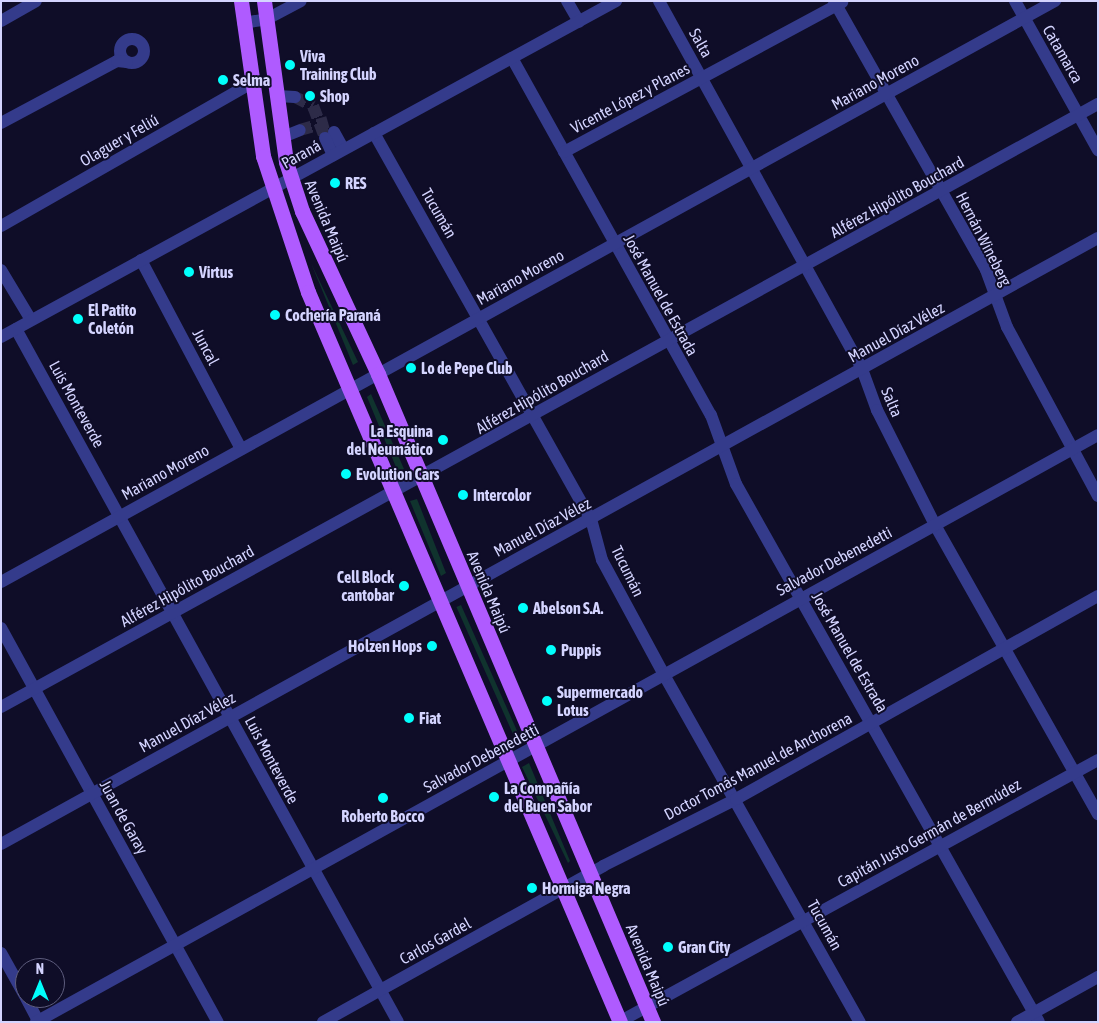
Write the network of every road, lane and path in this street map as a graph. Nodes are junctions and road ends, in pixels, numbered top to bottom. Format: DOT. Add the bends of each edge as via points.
graph roads {
  1 [pos="36,1"];
  2 [pos="241,1"];
  3 [pos="264,1"];
  4 [pos="301,1"];
  5 [pos="567,1"];
  6 [pos="616,1"];
  7 [pos="659,1"];
  8 [pos="1015,1"];
  9 [pos="1055,1"];
  10 [pos="838,2"];
  11 [pos="1024,18"];
  12 [pos="266,19"];
  13 [pos="1,21"];
  14 [pos="579,22"];
  15 [pos="243,23"];
  16 [pos="121,58"];
  17 [pos="512,58"];
  18 [pos="701,78"];
  19 [pos="252,83"];
  20 [pos="886,94"];
  21 [pos="277,96"];
  22 [pos="295,97"];
  23 [pos="1098,104"];
  24 [pos="1079,114"];
  25 [pos="1,123"];
  26 [pos="300,130"];
  27 [pos="374,133"];
  28 [pos="330,135"];
  29 [pos="283,137"];
  30 [pos="1098,150"];
  31 [pos="338,151"];
  32 [pos="564,152"];
  33 [pos="751,169"];
  34 [pos="290,178"];
  35 [pos="271,190"];
  36 [pos="942,192"];
  37 [pos="1,226"];
  38 [pos="1098,238"];
  39 [pos="614,244"];
  40 [pos="141,260"];
  41 [pos="805,266"];
  42 [pos="1,270"];
  43 [pos="996,294"];
  44 [pos="481,318"];
  45 [pos="31,320"];
  46 [pos="16,328"];
  47 [pos="1,337"];
  48 [pos="666,340"];
  49 [pos="862,370"];
  50 [pos="378,374"];
  51 [pos="349,389"];
  52 [pos="534,414"];
  53 [pos="1098,435"];
  54 [pos="725,445"];
  55 [pos="241,449"];
  56 [pos="1071,449"];
  57 [pos="422,478"];
  58 [pos="395,491"];
  59 [pos="1098,496"];
  60 [pos="120,516"];
  61 [pos="591,520"];
  62 [pos="935,525"];
  63 [pos="1,582"];
  64 [pos="466,585"];
  65 [pos="1098,596"];
  66 [pos="799,598"];
  67 [pos="440,601"];
  68 [pos="173,612"];
  69 [pos="1,628"];
  70 [pos="1006,650"];
  71 [pos="663,673"];
  72 [pos="35,689"];
  73 [pos="1,707"];
  74 [pos="230,717"];
  75 [pos="872,724"];
  76 [pos="537,748"];
  77 [pos="1098,760"];
  78 [pos="509,762"];
  79 [pos="1074,773"];
  80 [pos="92,794"];
  81 [pos="736,799"];
  82 [pos="1098,814"];
  83 [pos="1,844"];
  84 [pos="941,846"];
  85 [pos="310,867"];
  86 [pos="589,874"];
  87 [pos="563,888"];
  88 [pos="804,920"];
  89 [pos="175,943"];
  90 [pos="1,953"];
  91 [pos="1098,977"];
  92 [pos="15,978"];
  93 [pos="381,989"];
  94 [pos="32,1008"];
  95 [pos="651,1015"];
  96 [pos="1036,1017"];
  97 [pos="38,1021"];
  98 [pos="218,1022"];
  99 [pos="322,1022"];
  100 [pos="398,1022"];
  101 [pos="620,1022"];
  102 [pos="860,1022"];
  103 [pos="1017,1022"];
  1 -- 13 [label="street"];
  2 -- 15 [label="main road"];
  3 -- 12 [label="main road, Avenida Maipú"];
  4 -- 12 [label="street"];
  5 -- 14 [label="street"];
  6 -- 14 [label="street, Paraná"];
  7 -- 18 [label="street, Salta"];
  8 -- 11 [label="street, Catamarca"];
  9 -- 11 [label="street, Mariano Moreno"];
  10 -- 18 [label="street, Vicente López y Planes"];
  10 -- 20 [label="street, Hernán Wineberg"];
  11 -- 20 [label="street, Mariano Moreno"];
  11 -- 24 [label="street, Catamarca"];
  12 -- 15 [label="street"];
  12 -- 21 [label="main road, Avenida Maipú"];
  14 -- 17 [label="street, Paraná"];
  15 -- 19 [label="main road"];
  16 -- 25 [label="street"];
  17 -- 27 [label="street, Paraná"];
  17 -- 32 [label="street, José Manuel de Estrada"];
  18 -- 32 [label="street, Vicente López y Planes"];
  18 -- 33 [label="street, Salta"];
  19 -- 35 [label="main road"];
  19 -- 37 [label="street, Olaguer y Feliú"];
  20 -- 33 [label="street, Mariano Moreno"];
  20 -- 36 [label="street, Hernán Wineberg"];
  21 -- 22 [label="street"];
  21 -- 29 [label="main road, Avenida Maipú"];
  23 -- 24 [label="street, Alférez Hipólito Bouchard"];
  24 -- 30 [label="street, Catamarca"];
  24 -- 36 [label="street, Alférez Hipólito Bouchard"];
  26 -- 29 [label="street"];
  27 -- 31 [label="street, Paraná"];
  27 -- 44 [label="street, Tucumán"];
  28 -- 31 [label="street"];
  29 -- 34 [label="main road, Avenida Maipú"];
  31 -- 34 [label="street, Paraná"];
  32 -- 39 [label="street, José Manuel de Estrada"];
  33 -- 39 [label="street, Mariano Moreno"];
  33 -- 41 [label="street, Salta"];
  34 -- 35 [label="street, Paraná"];
  34 -- 50 [label="main road, Avenida Maipú"];
  35 -- 40 [label="street, Paraná"];
  35 -- 51 [label="main road"];
  36 -- 41 [label="street, Alférez Hipólito Bouchard"];
  36 -- 43 [label="street, Hernán Wineberg"];
  38 -- 43 [label="street, Manuel Díaz Vélez"];
  39 -- 44 [label="street, Mariano Moreno"];
  39 -- 48 [label="street, José Manuel de Estrada"];
  40 -- 45 [label="street, Paraná"];
  40 -- 55 [label="street, Juncal"];
  41 -- 48 [label="street, Alférez Hipólito Bouchard"];
  41 -- 49 [label="street, Salta"];
  42 -- 45 [label="street"];
  43 -- 49 [label="street, Manuel Díaz Vélez"];
  43 -- 56 [label="street, Hernán Wineberg" via="1007,327"];
  44 -- 50 [label="street, Mariano Moreno"];
  44 -- 52 [label="street, Tucumán"];
  45 -- 46 [label="street, Paraná"];
  46 -- 47 [label="street, Paraná"];
  46 -- 60 [label="street, Luis Monteverde"];
  48 -- 52 [label="street, Alférez Hipólito Bouchard"];
  48 -- 54 [label="street, José Manuel de Estrada"];
  49 -- 54 [label="street, Manuel Díaz Vélez"];
  49 -- 62 [label="street, Salta" via="877,410"];
  50 -- 51 [label="street, Mariano Moreno"];
  50 -- 57 [label="main road, Avenida Maipú"];
  51 -- 55 [label="street, Mariano Moreno"];
  51 -- 58 [label="main road"];
  52 -- 57 [label="street, Alférez Hipólito Bouchard"];
  52 -- 61 [label="street, Tucumán"];
  53 -- 56 [label="street, Salvador Debenedetti"];
  54 -- 61 [label="street, Manuel Díaz Vélez"];
  54 -- 66 [label="street, José Manuel de Estrada" via="736,484"];
  55 -- 60 [label="street, Mariano Moreno"];
  56 -- 59 [label="street, Hernán Wineberg"];
  56 -- 62 [label="street, Salvador Debenedetti"];
  57 -- 58 [label="street, Alférez Hipólito Bouchard"];
  57 -- 64 [label="main road, Avenida Maipú"];
  58 -- 67 [label="main road"];
  58 -- 68 [label="street, Alférez Hipólito Bouchard"];
  60 -- 63 [label="street, Mariano Moreno"];
  60 -- 68 [label="street, Luis Monteverde"];
  61 -- 64 [label="street, Manuel Díaz Vélez"];
  61 -- 71 [label="street, Tucumán" via="602,560"];
  62 -- 66 [label="street, Salvador Debenedetti"];
  62 -- 70 [label="street, Salta"];
  64 -- 67 [label="street, Manuel Díaz Vélez"];
  64 -- 76 [label="main road, Avenida Maipú"];
  65 -- 70 [label="street, Doctor Tomás Manuel de Anchorena"];
  66 -- 71 [label="street, Salvador Debenedetti"];
  66 -- 75 [label="street, José Manuel de Estrada"];
  67 -- 74 [label="street, Manuel Díaz Vélez"];
  67 -- 78 [label="main road"];
  68 -- 72 [label="street, Alférez Hipólito Bouchard"];
  68 -- 74 [label="street, Luis Monteverde"];
  69 -- 72 [label="street, Juan de Garay"];
  70 -- 75 [label="street, Doctor Tomás Manuel de Anchorena"];
  70 -- 79 [label="street, Salta"];
  71 -- 76 [label="street, Salvador Debenedetti"];
  71 -- 81 [label="street, Tucumán"];
  72 -- 73 [label="street, Alférez Hipólito Bouchard"];
  72 -- 80 [label="street, Juan de Garay"];
  74 -- 80 [label="street, Manuel Díaz Vélez"];
  74 -- 85 [label="street, Luis Monteverde"];
  75 -- 81 [label="street, Doctor Tomás Manuel de Anchorena"];
  75 -- 84 [label="street, José Manuel de Estrada"];
  76 -- 78 [label="street, Salvador Debenedetti"];
  76 -- 86 [label="main road, Avenida Maipú"];
  77 -- 79 [label="street, Capitán Justo Germán de Bermúdez"];
  78 -- 85 [label="street, Salvador Debenedetti"];
  78 -- 87 [label="main road"];
  79 -- 82 [label="street, Salta"];
  79 -- 84 [label="street, Capitán Justo Germán de Bermúdez"];
  80 -- 83 [label="street, Manuel Díaz Vélez"];
  80 -- 89 [label="street, Juan de Garay"];
  81 -- 86 [label="street, Doctor Tomás Manuel de Anchorena"];
  81 -- 88 [label="street, Tucumán"];
  84 -- 88 [label="street, Capitán Justo Germán de Bermúdez"];
  84 -- 96 [label="street, José Manuel de Estrada"];
  85 -- 89 [label="street, Salvador Debenedetti"];
  85 -- 93 [label="street, Luis Monteverde"];
  86 -- 87 [label="street, Doctor Tomás Manuel de Anchorena"];
  86 -- 95 [label="main road, Avenida Maipú"];
  87 -- 93 [label="street, Carlos Gardel"];
  87 -- 101 [label="main road"];
  88 -- 95 [label="street, Capitán Justo Germán de Bermúdez"];
  88 -- 102 [label="street, Tucumán"];
  89 -- 97 [label="street, Salvador Debenedetti"];
  89 -- 98 [label="street, Juan de Garay"];
  90 -- 92 [label="street"];
  91 -- 96 [label="street"];
  93 -- 99 [label="street, Carlos Gardel"];
  93 -- 100 [label="street, Luis Monteverde"];
  94 -- 97 [label="street"];
  95 -- 101 [label="street, Capitán Justo Germán de Bermúdez"];
  96 -- 103 [label="street"];
}
